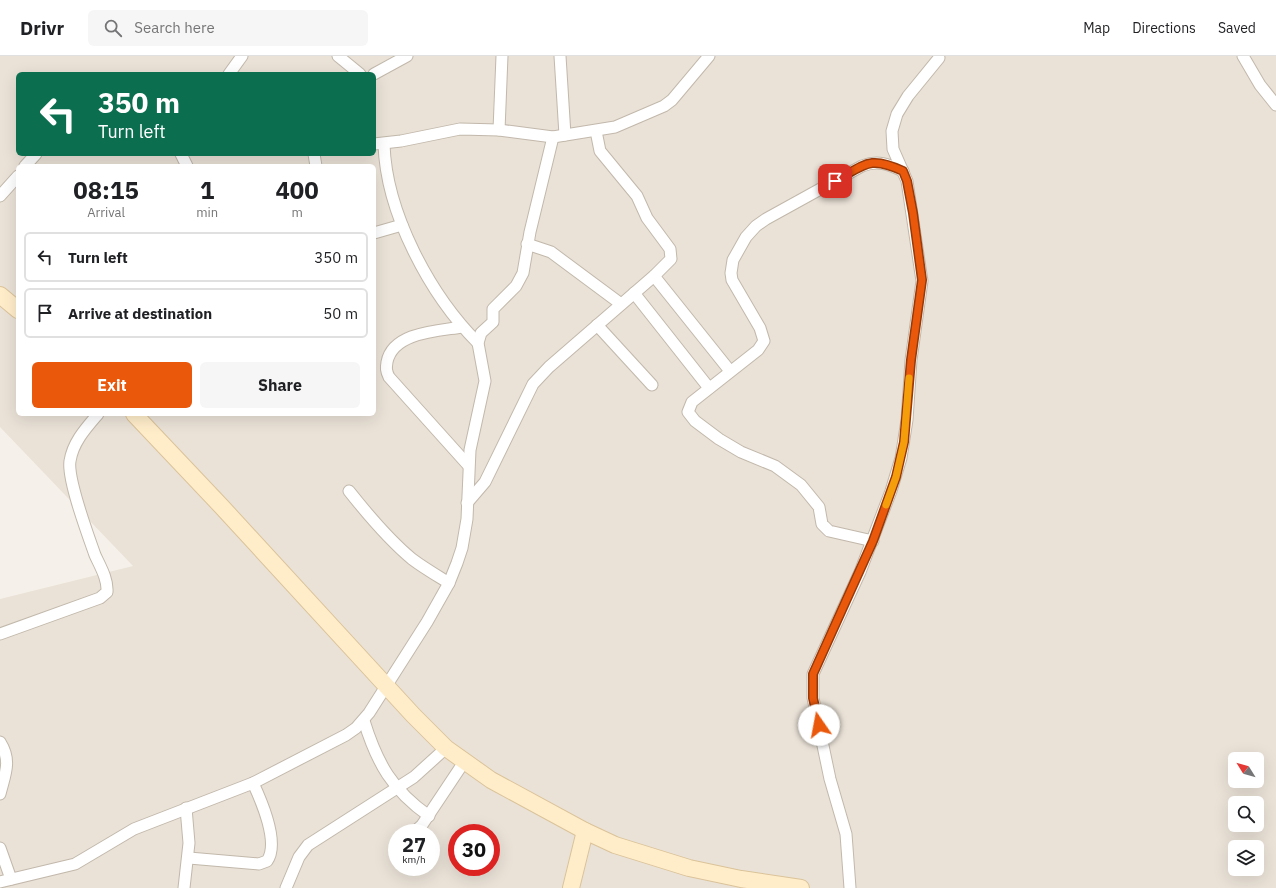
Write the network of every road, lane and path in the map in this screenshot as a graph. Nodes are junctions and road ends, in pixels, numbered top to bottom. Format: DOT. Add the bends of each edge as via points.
graph roads {
  1 [pos="242,56"];
  2 [pos="338,56"];
  3 [pos="407,56"];
  4 [pos="502,56"];
  5 [pos="560,56"];
  6 [pos="709,56"];
  7 [pos="1242,56"];
  8 [pos="938,57"];
  9 [pos="230,72"];
  10 [pos="358,72"];
  11 [pos="376,73"];
  12 [pos="1276,105"];
  13 [pos="500,130"];
  14 [pos="596,131"];
  15 [pos="565,135"];
  16 [pos="553,137"];
  17 [pos="379,144"];
  18 [pos="34,156"];
  19 [pos="27,164"];
  20 [pos="903,171"];
  21 [pos="16,178"];
  22 [pos="0,196"];
  23 [pos="402,226"];
  24 [pos="376,232"];
  25 [pos="527,244"];
  26 [pos="654,276"];
  27 [pos="634,293"];
  28 [pos="0,295"];
  29 [pos="621,304"];
  30 [pos="16,308"];
  31 [pos="598,324"];
  32 [pos="462,327"];
  33 [pos="478,343"];
  34 [pos="730,371"];
  35 [pos="652,385"];
  36 [pos="709,388"];
  37 [pos="96,416"];
  38 [pos="136,416"];
  39 [pos="468,465"];
  40 [pos="349,491"];
  41 [pos="467,503"];
  42 [pos="873,541"];
  43 [pos="448,583"];
  44 [pos="0,634"];
  45 [pos="386,686"];
  46 [pos="364,721"];
  47 [pos="0,742"];
  48 [pos="446,748"];
  49 [pos="464,762"];
  50 [pos="253,783"];
  51 [pos="397,788"];
  52 [pos="0,794"];
  53 [pos="186,808"];
  54 [pos="428,816"];
  55 [pos="421,824"];
  56 [pos="585,831"];
  57 [pos="0,848"];
  58 [pos="189,858"];
  59 [pos="11,879"];
  60 [pos="0,882"];
  61 [pos="184,888"];
  62 [pos="286,888"];
  63 [pos="571,888"];
  64 [pos="801,888"];
  65 [pos="850,888"];
  1 -- 9 [label="street"];
  2 -- 10 [label="street"];
  3 -- 11 [label="street"];
  4 -- 13 [label="street"];
  5 -- 15 [label="street"];
  6 -- 14 [label="street" via="680,92 664,106 615,128"];
  7 -- 12 [label="street"];
  8 -- 20 [label="street" via="897,114 892,141 896,158"];
  13 -- 16 [label="street"];
  13 -- 17 [label="street" via="454,129"];
  14 -- 15 [label="street"];
  14 -- 26 [label="street" via="600,151 632,188 647,218 670,248 671,259"];
  15 -- 16 [label="street"];
  16 -- 25 [label="street"];
  17 -- 23 [label="street"];
  18 -- 19 [label="street"];
  20 -- 34 [label="street" via="879,162 862,166 766,219 746,237 733,260 732,280 760,328 764,341 758,350"];
  20 -- 42 [label="street" via="913,213 921,267 921,290 901,458"];
  21 -- 22 [label="street"];
  23 -- 24 [label="street"];
  23 -- 32 [label="street" via="443,301"];
  25 -- 29 [label="street" via="551,252"];
  25 -- 33 [label="street" via="525,266 520,280 493,309 493,322 482,333"];
  26 -- 27 [label="street"];
  26 -- 34 [label="street"];
  27 -- 29 [label="street"];
  27 -- 36 [label="street"];
  28 -- 30 [label="main road"];
  29 -- 31 [label="street"];
  31 -- 35 [label="street"];
  31 -- 41 [label="street" via="549,366 533,384 485,482"];
  32 -- 33 [label="street"];
  32 -- 39 [label="street" via="428,332 407,339 391,352 386,367 389,377"];
  33 -- 39 [label="street" via="485,381"];
  34 -- 36 [label="street"];
  36 -- 42 [label="street" via="689,407 688,412 695,421 724,442 775,466 801,485 817,503 822,524 829,531"];
  37 -- 44 [label="street" via="73,449 70,468 107,592 100,598"];
  38 -- 45 [label="main road"];
  39 -- 41 [label="street"];
  40 -- 43 [label="street" via="366,513 402,550"];
  41 -- 43 [label="street" via="462,548"];
  42 -- 65 [label="street" via="818,662 812,686 830,779 846,834"];
  43 -- 45 [label="street" via="420,634"];
  45 -- 46 [label="street"];
  45 -- 48 [label="main road"];
  46 -- 50 [label="street" via="346,735"];
  46 -- 51 [label="street" via="376,757"];
  47 -- 52 [label="street" via="8,762"];
  48 -- 49 [label="main road"];
  48 -- 51 [label="street" via="422,771"];
  49 -- 54 [label="street"];
  49 -- 56 [label="main road" via="491,780"];
  50 -- 53 [label="street"];
  50 -- 58 [label="street" via="267,821 271,846 267,861 259,864"];
  51 -- 54 [label="street"];
  51 -- 62 [label="street" via="308,845 299,856"];
  53 -- 58 [label="street"];
  53 -- 59 [label="street" via="134,829 75,864"];
  54 -- 55 [label="street"];
  56 -- 63 [label="main road"];
  56 -- 64 [label="main road" via="615,845 689,868"];
  57 -- 59 [label="street"];
  58 -- 61 [label="street"];
  59 -- 60 [label="street"];
}
